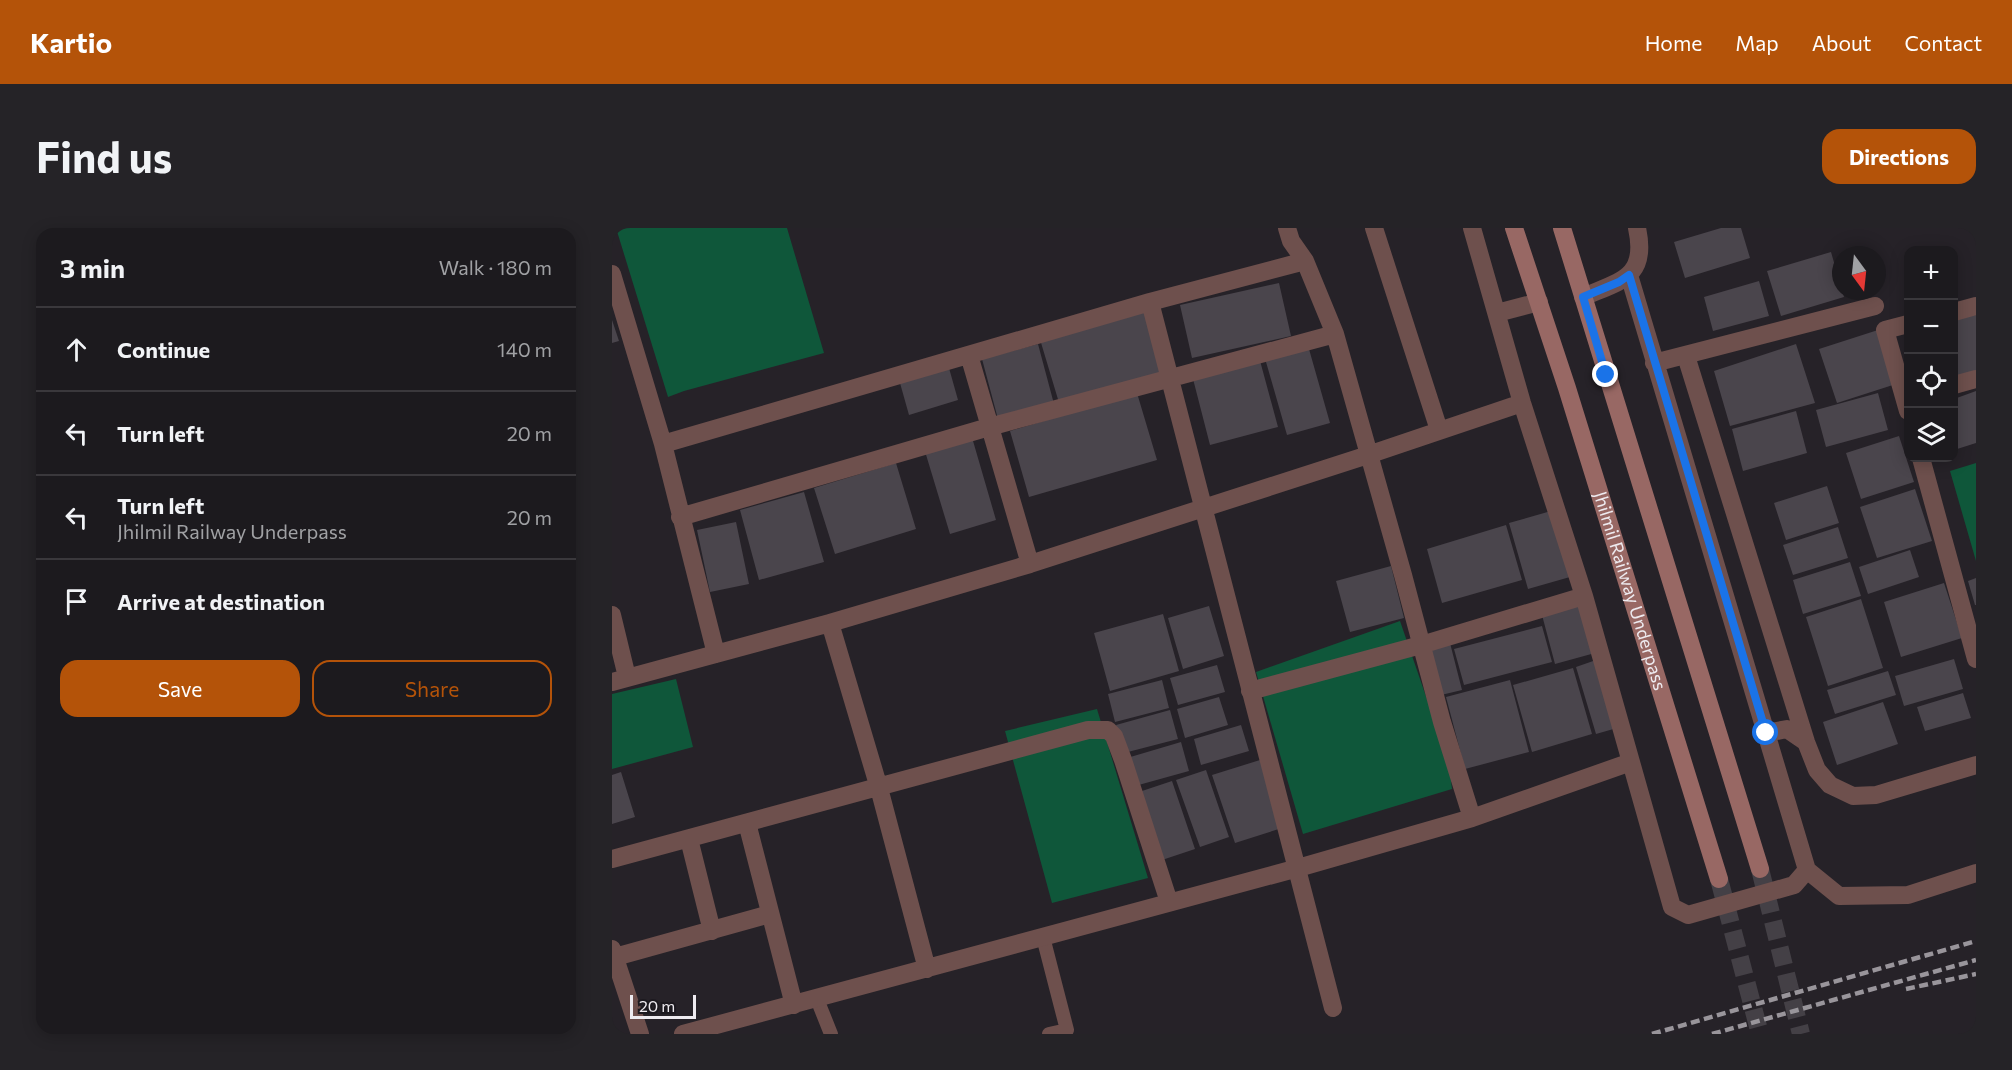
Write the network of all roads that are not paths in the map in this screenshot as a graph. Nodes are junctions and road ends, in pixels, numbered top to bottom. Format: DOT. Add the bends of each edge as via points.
graph roads {
  1 [pos="1287,228"];
  2 [pos="1374,228"];
  3 [pos="1472,228"];
  4 [pos="1514,228"];
  5 [pos="1562,228"];
  6 [pos="1637,228"];
  7 [pos="1305,261"];
  8 [pos="612,274"];
  9 [pos="1629,275"];
  10 [pos="1583,297"];
  11 [pos="1150,302"];
  12 [pos="1539,302"];
  13 [pos="1875,306"];
  14 [pos="1976,306"];
  15 [pos="1958,311"];
  16 [pos="1497,313"];
  17 [pos="1904,325"];
  18 [pos="1335,334"];
  19 [pos="969,355"];
  20 [pos="1686,356"];
  21 [pos="1654,363"];
  22 [pos="1170,379"];
  23 [pos="1976,379"];
  24 [pos="1958,384"];
  25 [pos="1904,392"];
  26 [pos="1522,403"];
  27 [pos="989,427"];
  28 [pos="1438,430"];
  29 [pos="663,444"];
  30 [pos="1368,455"];
  31 [pos="1922,462"];
  32 [pos="1203,507"];
  33 [pos="680,517"];
  34 [pos="1030,564"];
  35 [pos="1584,596"];
  36 [pos="612,615"];
  37 [pos="830,624"];
  38 [pos="1421,645"];
  39 [pos="716,654"];
  40 [pos="1976,659"];
  41 [pos="620,680"];
  42 [pos="1250,690"];
  43 [pos="1766,733"];
  44 [pos="1806,742"];
  45 [pos="1631,762"];
  46 [pos="1976,765"];
  47 [pos="879,788"];
  48 [pos="1472,818"];
  49 [pos="747,823"];
  50 [pos="689,839"];
  51 [pos="612,860"];
  52 [pos="1298,868"];
  53 [pos="1760,869"];
  54 [pos="1807,870"];
  55 [pos="1976,873"];
  56 [pos="1719,879"];
  57 [pos="1169,902"];
  58 [pos="770,914"];
  59 [pos="712,930"];
  60 [pos="1043,937"];
  61 [pos="613,953"];
  62 [pos="927,969"];
  63 [pos="817,999"];
  64 [pos="794,1005"];
  65 [pos="1333,1008"];
  66 [pos="1068,1032"];
  67 [pos="640,1034"];
  68 [pos="683,1034"];
  69 [pos="831,1034"];
  70 [pos="1049,1034"];
  1 -- 7 [label="street"];
  2 -- 28 [label="street"];
  3 -- 16 [label="street"];
  4 -- 12 [label="main road, Jhilmil Railway Underpass"];
  5 -- 10 [label="main road"];
  6 -- 9 [label="street" via="1638,258 1634,272"];
  7 -- 11 [label="street"];
  7 -- 18 [label="street"];
  8 -- 29 [label="street"];
  9 -- 10 [label="street"];
  9 -- 21 [label="street"];
  10 -- 53 [label="main road"];
  11 -- 19 [label="street"];
  11 -- 22 [label="street"];
  12 -- 16 [label="street"];
  12 -- 56 [label="main road, Jhilmil Railway Underpass"];
  13 -- 20 [label="street"];
  14 -- 15 [label="street"];
  16 -- 26 [label="street"];
  17 -- 25 [label="street" via="1885,330"];
  18 -- 22 [label="street"];
  18 -- 30 [label="street"];
  19 -- 27 [label="street"];
  19 -- 29 [label="street"];
  20 -- 21 [label="street"];
  20 -- 44 [label="street"];
  21 -- 43 [label="street"];
  22 -- 27 [label="street"];
  22 -- 32 [label="street"];
  23 -- 24 [label="street"];
  26 -- 28 [label="street"];
  26 -- 35 [label="street"];
  27 -- 33 [label="street"];
  27 -- 34 [label="street"];
  28 -- 30 [label="street"];
  29 -- 33 [label="street"];
  30 -- 32 [label="street"];
  30 -- 38 [label="street"];
  31 -- 40 [label="street"];
  32 -- 34 [label="street"];
  32 -- 42 [label="street"];
  33 -- 39 [label="street"];
  34 -- 37 [label="street"];
  35 -- 38 [label="street"];
  35 -- 45 [label="street"];
  36 -- 41 [label="street"];
  37 -- 39 [label="street"];
  37 -- 47 [label="street"];
  38 -- 42 [label="street"];
  38 -- 48 [label="street"];
  39 -- 41 [label="street"];
  42 -- 52 [label="street"];
  43 -- 44 [label="street" via="1787,729"];
  43 -- 54 [label="street"];
  44 -- 46 [label="street" via="1817,770 1830,785 1853,796 1876,795"];
  45 -- 48 [label="street"];
  45 -- 54 [label="street" via="1672,907 1688,915 1794,885"];
  47 -- 49 [label="street"];
  47 -- 57 [label="street" via="1088,730 1108,730 1123,760"];
  47 -- 62 [label="street"];
  48 -- 52 [label="street"];
  49 -- 50 [label="street"];
  49 -- 58 [label="street"];
  50 -- 51 [label="street"];
  50 -- 59 [label="street"];
  52 -- 57 [label="street"];
  52 -- 65 [label="street"];
  54 -- 55 [label="street" via="1839,896 1908,895"];
  57 -- 60 [label="street"];
  58 -- 59 [label="street"];
  58 -- 64 [label="street"];
  59 -- 61 [label="street"];
  60 -- 62 [label="street"];
  60 -- 66 [label="lane"];
  61 -- 67 [label="street"];
  62 -- 63 [label="street"];
  63 -- 64 [label="street"];
  63 -- 69 [label="lane"];
  64 -- 68 [label="street"];
  66 -- 70 [label="lane"];
}
